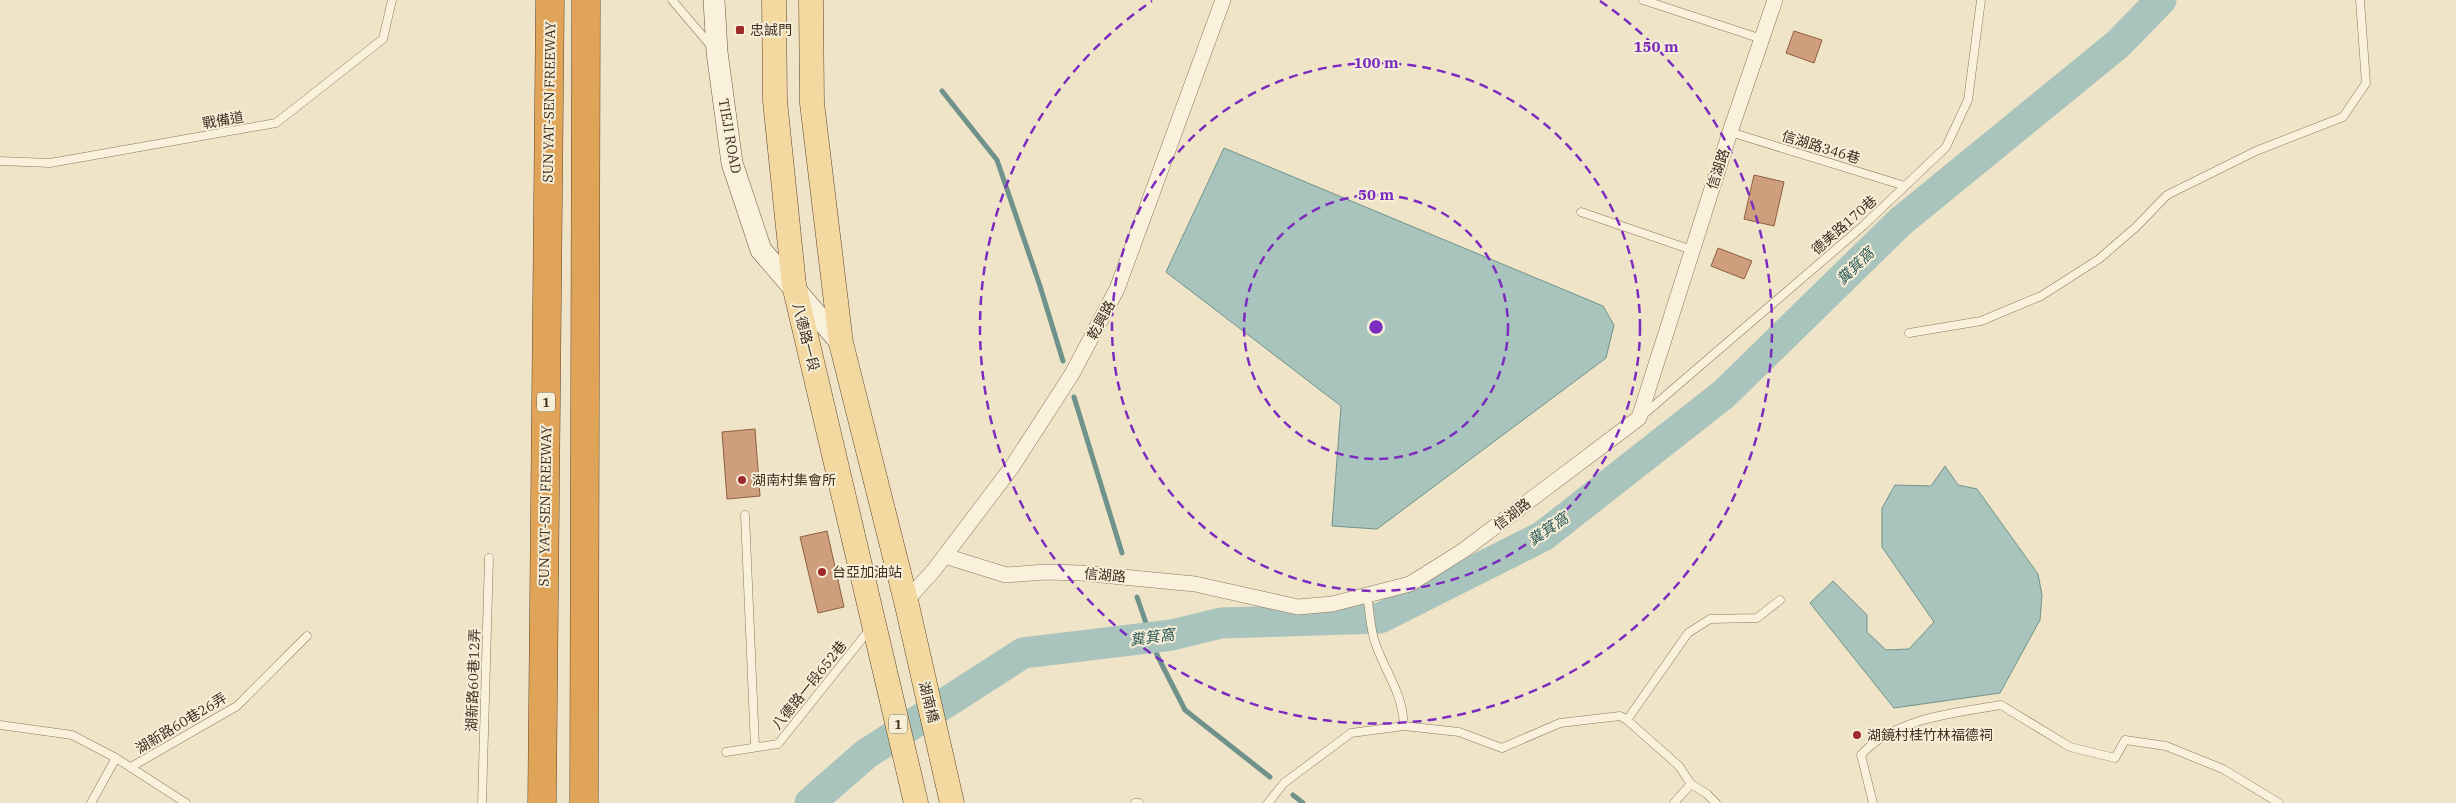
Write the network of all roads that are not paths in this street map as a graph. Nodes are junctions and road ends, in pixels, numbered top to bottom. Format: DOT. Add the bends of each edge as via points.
graph roads {
  1 [pos="392,0"];
  2 [pos="550,0"];
  3 [pos="586,0"];
  4 [pos="672,0"];
  5 [pos="714,0"];
  6 [pos="774,0"];
  7 [pos="811,0"];
  8 [pos="1222,0"];
  9 [pos="1643,0"];
  10 [pos="1775,0"];
  11 [pos="1982,0"];
  12 [pos="2360,0"];
  13 [pos="1762,39"];
  14 [pos="717,52"];
  15 [pos="1730,132"];
  16 [pos="0,161"];
  17 [pos="1904,186"];
  18 [pos="1581,212"];
  19 [pos="1692,250"];
  20 [pos="794,285"];
  21 [pos="1909,333"];
  22 [pos="841,343"];
  23 [pos="1639,418"];
  24 [pos="745,515"];
  25 [pos="945,556"];
  26 [pos="489,558"];
  27 [pos="1367,595"];
  28 [pos="906,600"];
  29 [pos="1780,600"];
  30 [pos="875,623"];
  31 [pos="307,636"];
  32 [pos="1627,720"];
  33 [pos="0,726"];
  34 [pos="1404,726"];
  35 [pos="755,747"];
  36 [pos="726,752"];
  37 [pos="116,758"];
  38 [pos="131,768"];
  39 [pos="1691,784"];
  40 [pos="914,792"];
  41 [pos="91,803"];
  42 [pos="186,803"];
  43 [pos="482,803"];
  44 [pos="542,803"];
  45 [pos="584,803"];
  46 [pos="952,803"];
  47 [pos="1135,803"];
  48 [pos="1140,803"];
  49 [pos="1268,803"];
  50 [pos="1674,803"];
  51 [pos="1716,803"];
  52 [pos="1873,803"];
  53 [pos="2279,803"];
  1 -- 16 [label="lane, 戰備道" via="383,39 276,123 50,163"];
  2 -- 44 [label="highway, SUN YAT-SEN FREEWAY / 1"];
  3 -- 45 [label="highway"];
  4 -- 14 [label="lane"];
  5 -- 14 [label="main road, TIEJI ROAD"];
  6 -- 20 [label="main road, 八德路一段 / 1" via="775,101"];
  7 -- 22 [label="main road" via="812,103"];
  8 -- 25 [label="street, 乾興路" via="1117,289 1072,374 1012,467"];
  9 -- 13 [label="lane"];
  10 -- 13 [label="street, 信湖路"];
  11 -- 17 [label="lane, 德美路170巷" via="1968,100 1946,147"];
  12 -- 21 [label="lane" via="2366,83 2344,117 2256,152 2167,195 2099,259 2041,296 1981,321"];
  13 -- 15 [label="street, 信湖路"];
  14 -- 20 [label="main road, TIEJI ROAD" via="732,163 761,250"];
  15 -- 17 [label="lane, 信湖路346巷"];
  15 -- 19 [label="street, 信湖路"];
  17 -- 23 [label="lane, 德美路170巷" via="1863,226"];
  18 -- 19 [label="lane"];
  19 -- 23 [label="street, 信湖路"];
  20 -- 22 [label="main road, TIEJI ROAD"];
  20 -- 30 [label="main road, 八德路一段 / 1"];
  22 -- 28 [label="main road"];
  23 -- 27 [label="street, 信湖路" via="1464,550 1410,584"];
  24 -- 35 [label="lane"];
  25 -- 27 [label="street, 信湖路" via="1006,575 1081,573 1195,584 1298,607 1332,604"];
  25 -- 28 [label="street, 乾興路"];
  26 -- 43 [label="lane, 湖新路60巷12弄"];
  27 -- 34 [label="lane" via="1375,644 1403,706"];
  28 -- 46 [label="main road, 湖南橋"];
  29 -- 32 [label="lane" via="1757,618 1710,619 1688,633"];
  30 -- 35 [label="lane, 八德路一段652巷" via="778,744"];
  30 -- 40 [label="main road, 八德路一段 / 1"];
  31 -- 38 [label="lane, 湖新路60巷26弄" via="237,706"];
  32 -- 34 [label="lane" via="1620,716 1560,723 1502,748 1459,732"];
  32 -- 39 [label="lane" via="1679,766"];
  33 -- 37 [label="lane" via="72,734"];
  34 -- 49 [label="lane" via="1351,733 1284,783"];
  35 -- 36 [label="lane, 八德路一段652巷"];
  37 -- 38 [label="lane"];
  37 -- 41 [label="lane"];
  38 -- 42 [label="lane"];
  39 -- 50 [label="lane"];
  39 -- 51 [label="lane"];
  47 -- 48 [label="lane"];
  52 -- 53 [label="lane" via="1860,755 1868,747 1903,727 2001,705 2070,747 2116,758 2125,740 2166,746 2223,769"];
}
